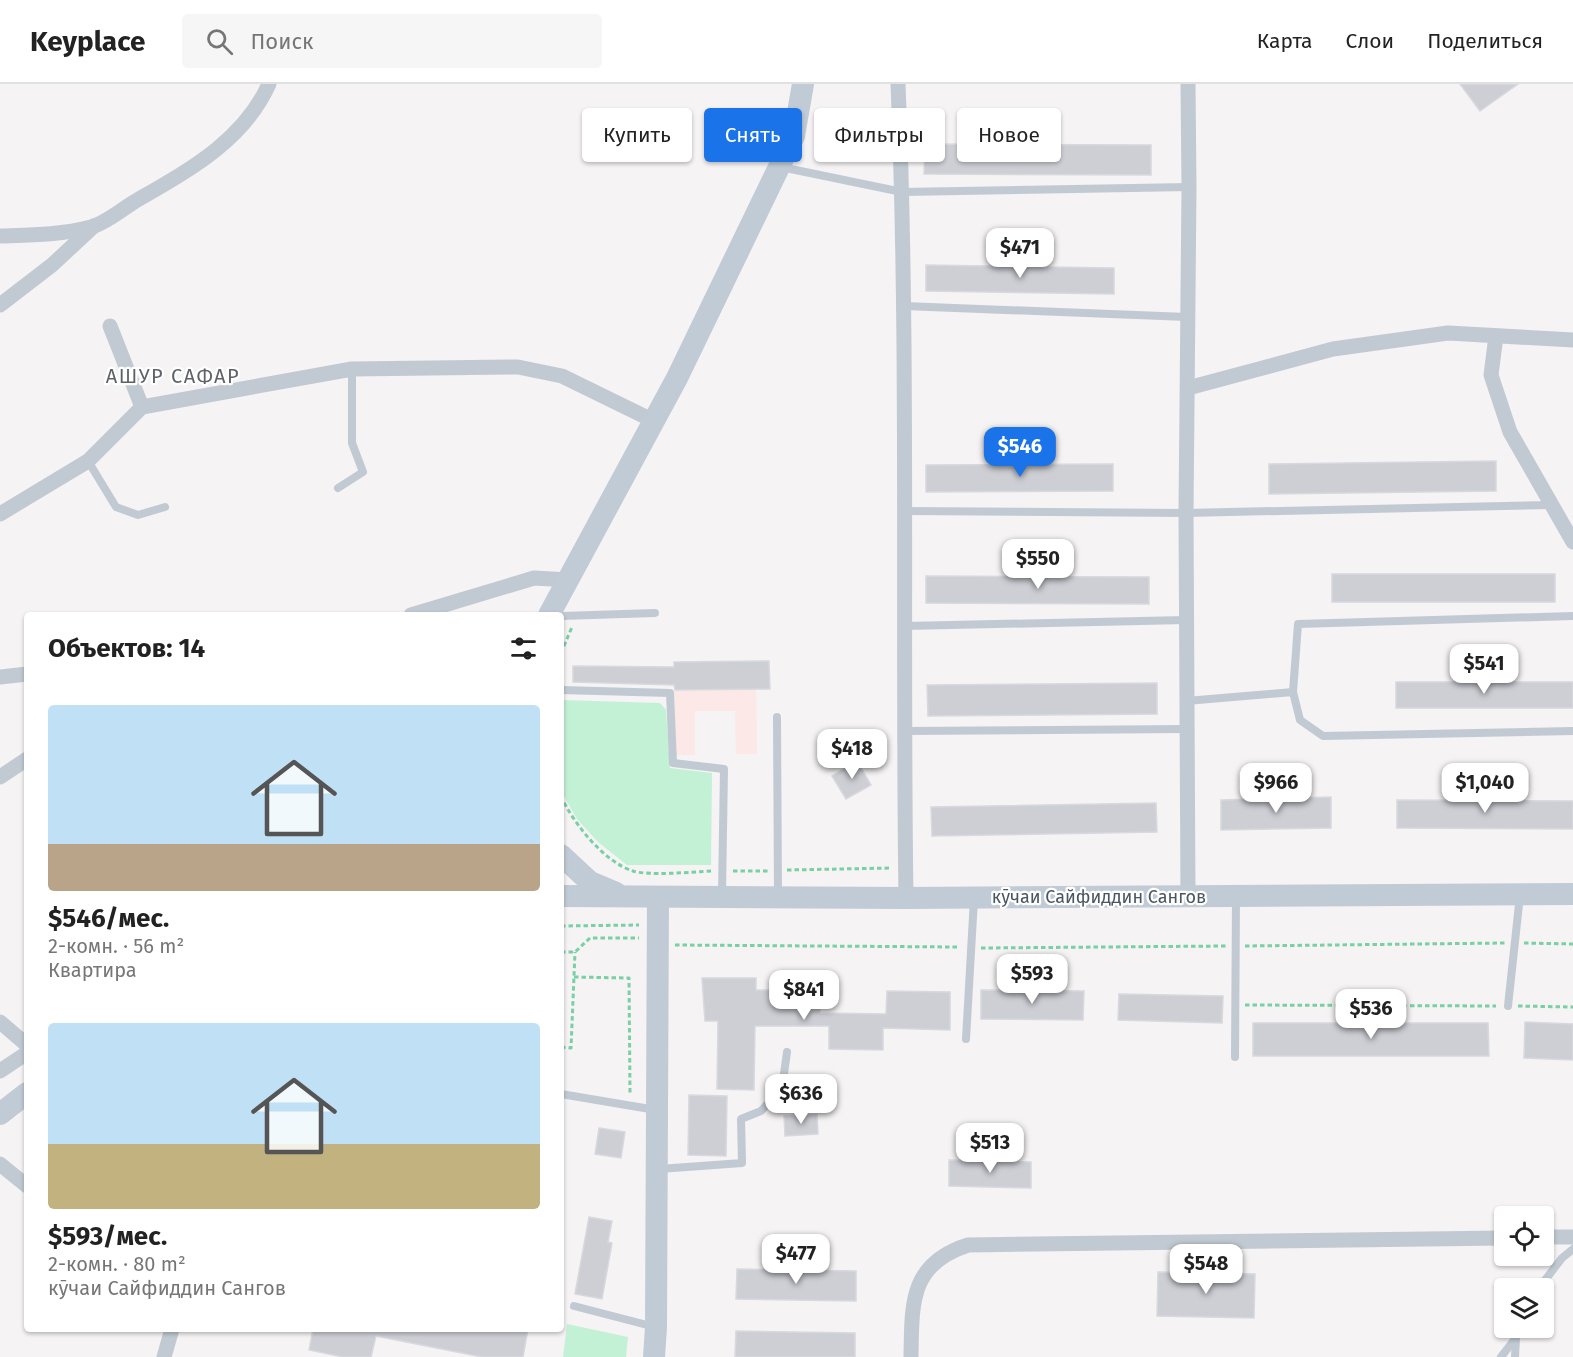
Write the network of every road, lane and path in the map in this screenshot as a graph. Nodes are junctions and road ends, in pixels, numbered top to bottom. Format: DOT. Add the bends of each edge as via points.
graph roads {
  1 [pos="269,84"];
  2 [pos="803,84"];
  3 [pos="898,84"];
  4 [pos="1188,84"];
  5 [pos="779,166"];
  6 [pos="1189,187"];
  7 [pos="902,192"];
  8 [pos="94,226"];
  9 [pos="0,236"];
  10 [pos="0,305"];
  11 [pos="904,306"];
  12 [pos="1187,317"];
  13 [pos="110,326"];
  14 [pos="1496,336"];
  15 [pos="1573,340"];
  16 [pos="352,369"];
  17 [pos="1188,388"];
  18 [pos="142,407"];
  19 [pos="654,421"];
  20 [pos="88,461"];
  21 [pos="338,488"];
  22 [pos="1552,505"];
  23 [pos="165,507"];
  24 [pos="906,511"];
  25 [pos="1186,513"];
  26 [pos="0,514"];
  27 [pos="1573,542"];
  28 [pos="569,580"];
  29 [pos="421,612"];
  30 [pos="551,612"];
  31 [pos="655,613"];
  32 [pos="577,615"];
  33 [pos="564,616"];
  34 [pos="1573,616"];
  35 [pos="1186,620"];
  36 [pos="905,626"];
  37 [pos="564,645"];
  38 [pos="24,674"];
  39 [pos="0,677"];
  40 [pos="564,690"];
  41 [pos="1293,692"];
  42 [pos="1186,701"];
  43 [pos="777,717"];
  44 [pos="1186,729"];
  45 [pos="904,731"];
  46 [pos="1573,731"];
  47 [pos="24,761"];
  48 [pos="0,777"];
  49 [pos="564,858"];
  50 [pos="1520,894"];
  51 [pos="1573,894"];
  52 [pos="564,896"];
  53 [pos="626,897"];
  54 [pos="658,897"];
  55 [pos="1188,897"];
  56 [pos="1236,897"];
  57 [pos="722,898"];
  58 [pos="778,898"];
  59 [pos="906,898"];
  60 [pos="974,898"];
  61 [pos="564,926"];
  62 [pos="652,936"];
  63 [pos="1515,943"];
  64 [pos="1573,944"];
  65 [pos="1236,946"];
  66 [pos="971,948"];
  67 [pos="564,952"];
  68 [pos="575,952"];
  69 [pos="574,977"];
  70 [pos="1235,1005"];
  71 [pos="1508,1006"];
  72 [pos="1573,1007"];
  73 [pos="0,1022"];
  74 [pos="966,1039"];
  75 [pos="24,1042"];
  76 [pos="564,1047"];
  77 [pos="787,1053"];
  78 [pos="24,1055"];
  79 [pos="1235,1057"];
  80 [pos="0,1071"];
  81 [pos="630,1093"];
  82 [pos="564,1094"];
  83 [pos="24,1095"];
  84 [pos="657,1110"];
  85 [pos="0,1114"];
  86 [pos="0,1164"];
  87 [pos="657,1169"];
  88 [pos="24,1184"];
  89 [pos="1554,1237"];
  90 [pos="1573,1237"];
  91 [pos="1494,1238"];
  92 [pos="1573,1249"];
  93 [pos="1547,1278"];
  94 [pos="574,1306"];
  95 [pos="656,1327"];
  96 [pos="171,1332"];
  97 [pos="1516,1338"];
  98 [pos="164,1357"];
  99 [pos="654,1357"];
  100 [pos="911,1357"];
  101 [pos="1502,1357"];
  102 [pos="1515,1357"];
  1 -- 8 [label="street" via="261,103 206,159"];
  2 -- 5 [label="street" via="794,136"];
  3 -- 7 [label="street"];
  4 -- 6 [label="street"];
  5 -- 7 [label="lane"];
  5 -- 19 [label="street"];
  6 -- 7 [label="lane"];
  6 -- 12 [label="street"];
  7 -- 11 [label="street"];
  8 -- 9 [label="street" via="63,233"];
  8 -- 10 [label="street"];
  11 -- 12 [label="lane"];
  11 -- 24 [label="street"];
  12 -- 17 [label="street"];
  13 -- 18 [label="street"];
  14 -- 15 [label="street"];
  14 -- 17 [label="street" via="1448,333 1333,349"];
  14 -- 22 [label="street" via="1491,375 1510,432"];
  16 -- 18 [label="street"];
  16 -- 19 [label="street" via="518,367 562,376"];
  16 -- 21 [label="lane" via="352,443 363,472"];
  17 -- 25 [label="street"];
  18 -- 20 [label="street"];
  19 -- 28 [label="street"];
  20 -- 23 [label="lane" via="116,507 138,515"];
  20 -- 26 [label="street"];
  22 -- 25 [label="lane"];
  22 -- 27 [label="street"];
  24 -- 25 [label="lane"];
  24 -- 36 [label="street"];
  25 -- 35 [label="street"];
  28 -- 29 [label="street" via="534,578"];
  28 -- 30 [label="street"];
  31 -- 32 [label="lane"];
  32 -- 33 [label="lane"];
  32 -- 37 [label="path"];
  34 -- 41 [label="lane" via="1298,624"];
  35 -- 36 [label="lane"];
  35 -- 42 [label="street"];
  36 -- 45 [label="street"];
  38 -- 39 [label="street"];
  40 -- 57 [label="lane" via="670,693 673,763 724,769"];
  41 -- 42 [label="lane"];
  41 -- 46 [label="lane" via="1300,720 1323,736"];
  42 -- 44 [label="street"];
  43 -- 58 [label="lane"];
  44 -- 45 [label="lane"];
  44 -- 55 [label="street"];
  45 -- 59 [label="street"];
  47 -- 48 [label="street"];
  49 -- 53 [label="street" via="590,882"];
  50 -- 51 [label="street, кӯчаи Сайфиддин Сангов"];
  50 -- 56 [label="street, кӯчаи Сайфиддин Сангов"];
  50 -- 63 [label="lane"];
  52 -- 53 [label="street, кӯчаи Сайфиддин Сангов"];
  53 -- 54 [label="street, кӯчаи Сайфиддин Сангов"];
  54 -- 57 [label="street, кӯчаи Сайфиддин Сангов"];
  54 -- 62 [label="street"];
  55 -- 56 [label="street, кӯчаи Сайфиддин Сангов"];
  55 -- 60 [label="street, кӯчаи Сайфиддин Сангов"];
  56 -- 65 [label="lane"];
  57 -- 58 [label="street, кӯчаи Сайфиддин Сангов"];
  58 -- 59 [label="street, кӯчаи Сайфиддин Сангов"];
  59 -- 60 [label="street, кӯчаи Сайфиддин Сангов"];
  60 -- 66 [label="lane"];
  61 -- 62 [label="path"];
  62 -- 66 [label="path"];
  62 -- 68 [label="path" via="590,938"];
  62 -- 84 [label="street"];
  63 -- 64 [label="path"];
  63 -- 65 [label="path"];
  63 -- 71 [label="lane"];
  65 -- 66 [label="path"];
  65 -- 70 [label="lane"];
  66 -- 74 [label="lane"];
  67 -- 68 [label="path"];
  68 -- 69 [label="path"];
  69 -- 76 [label="path" via="571,1048"];
  69 -- 81 [label="path" via="629,978"];
  70 -- 71 [label="path"];
  70 -- 79 [label="lane"];
  71 -- 72 [label="path"];
  73 -- 75 [label="street"];
  77 -- 87 [label="lane" via="782,1088 761,1111 741,1119 741,1162"];
  78 -- 80 [label="street"];
  82 -- 84 [label="lane"];
  83 -- 85 [label="street"];
  84 -- 87 [label="street"];
  86 -- 88 [label="street"];
  87 -- 95 [label="street"];
  89 -- 90 [label="street"];
  91 -- 100 [label="street" via="968,1245 949,1251 931,1264 919,1284 912,1313"];
  92 -- 93 [label="lane"];
  94 -- 95 [label="lane"];
  95 -- 99 [label="street"];
  96 -- 98 [label="street"];
  97 -- 101 [label="lane"];
  97 -- 102 [label="lane"];
}
